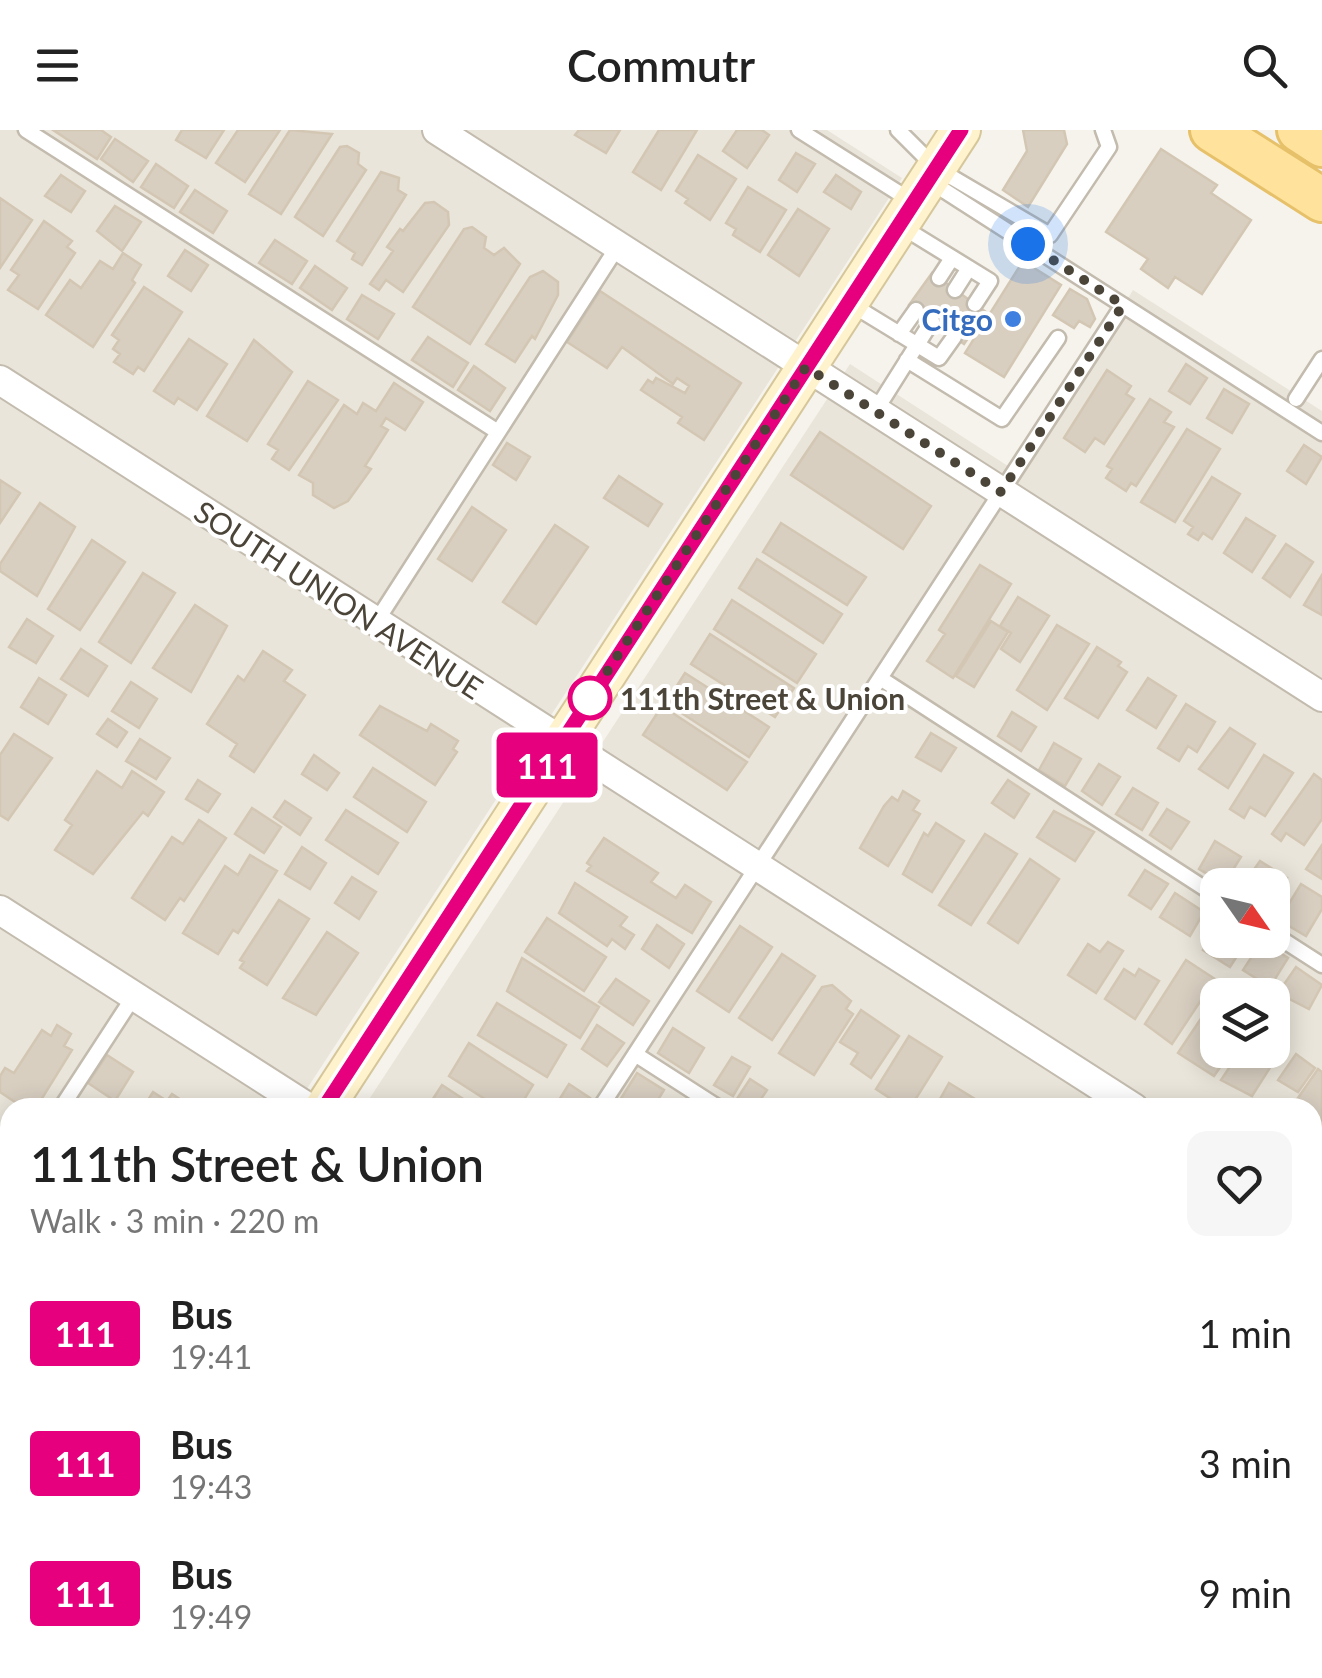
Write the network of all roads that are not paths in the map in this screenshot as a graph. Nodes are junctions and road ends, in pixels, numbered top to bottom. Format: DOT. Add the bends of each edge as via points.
graph roads {
  1 [pos="26,130"];
  2 [pos="437,130"];
  3 [pos="800,130"];
  4 [pos="898,130"];
  5 [pos="961,130"];
  6 [pos="1104,130"];
  7 [pos="1212,130"];
  8 [pos="919,194"];
  9 [pos="1322,200"];
  10 [pos="618,246"];
  11 [pos="952,258"];
  12 [pos="969,268"];
  13 [pos="939,278"];
  14 [pos="955,290"];
  15 [pos="848,303"];
  16 [pos="975,304"];
  17 [pos="1123,305"];
  18 [pos="916,310"];
  19 [pos="932,322"];
  20 [pos="899,334"];
  21 [pos="954,336"];
  22 [pos="1058,338"];
  23 [pos="916,344"];
  24 [pos="1322,359"];
  25 [pos="907,360"];
  26 [pos="806,367"];
  27 [pos="0,380"];
  28 [pos="1296,399"];
  29 [pos="876,410"];
  30 [pos="498,432"];
  31 [pos="1322,433"];
  32 [pos="1001,492"];
  33 [pos="376,622"];
  34 [pos="880,678"];
  35 [pos="1322,697"];
  36 [pos="562,742"];
  37 [pos="757,866"];
  38 [pos="1200,885"];
  39 [pos="0,910"];
  40 [pos="1290,944"];
  41 [pos="1322,965"];
  42 [pos="134,996"];
  43 [pos="635,1054"];
  44 [pos="68,1098"];
  45 [pos="293,1098"];
  46 [pos="331,1098"];
  47 [pos="606,1098"];
  48 [pos="703,1098"];
  49 [pos="1118,1098"];
  1 -- 30 [label="lane"];
  2 -- 10 [label="street"];
  3 -- 8 [label="lane"];
  4 -- 8 [label="lane"];
  5 -- 8 [label="main road"];
  6 -- 8 [label="lane" via="1109,146 1050,235"];
  7 -- 9 [label="main road"];
  8 -- 11 [label="lane"];
  8 -- 15 [label="main road"];
  8 -- 17 [label="lane"];
  10 -- 26 [label="street"];
  10 -- 30 [label="lane"];
  11 -- 12 [label="lane"];
  11 -- 13 [label="lane"];
  12 -- 14 [label="lane"];
  12 -- 16 [label="lane" via="990,281"];
  15 -- 20 [label="lane"];
  15 -- 26 [label="main road"];
  17 -- 31 [label="lane"];
  17 -- 32 [label="lane"];
  18 -- 20 [label="lane"];
  19 -- 23 [label="lane"];
  20 -- 23 [label="lane"];
  21 -- 23 [label="lane" via="939,358"];
  22 -- 25 [label="lane" via="1002,418"];
  23 -- 25 [label="lane"];
  24 -- 28 [label="lane"];
  25 -- 29 [label="lane"];
  26 -- 29 [label="street"];
  26 -- 36 [label="main road"];
  27 -- 33 [label="street, SOUTH UNION AVENUE"];
  29 -- 32 [label="street"];
  30 -- 33 [label="lane"];
  32 -- 34 [label="lane"];
  32 -- 35 [label="street"];
  33 -- 36 [label="street, SOUTH UNION AVENUE"];
  34 -- 37 [label="lane"];
  34 -- 38 [label="lane"];
  36 -- 37 [label="street, SOUTH UNION AVENUE"];
  36 -- 46 [label="main road"];
  37 -- 43 [label="lane"];
  37 -- 49 [label="street, SOUTH UNION AVENUE"];
  39 -- 42 [label="street"];
  40 -- 41 [label="lane"];
  42 -- 44 [label="lane"];
  42 -- 45 [label="street"];
  43 -- 47 [label="lane"];
  43 -- 48 [label="lane"];
}
